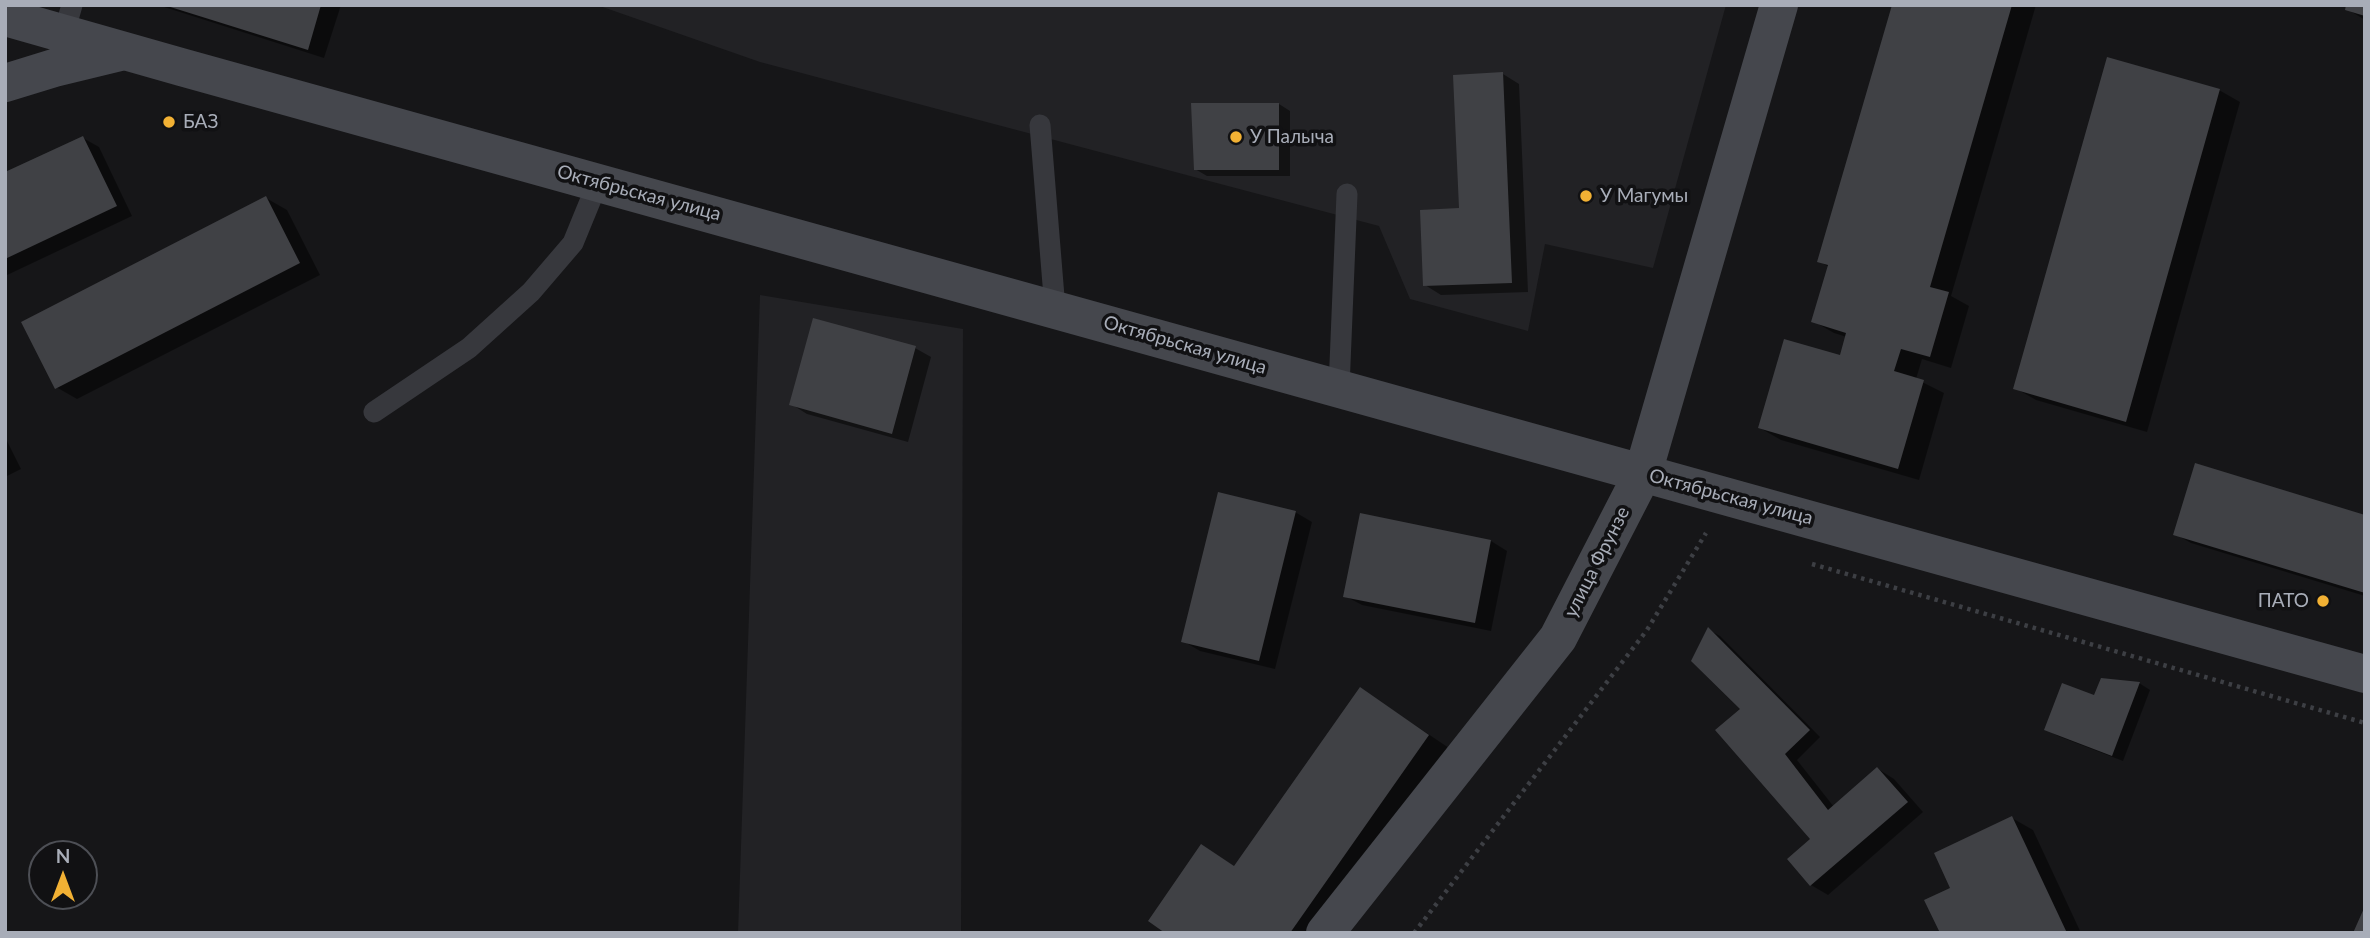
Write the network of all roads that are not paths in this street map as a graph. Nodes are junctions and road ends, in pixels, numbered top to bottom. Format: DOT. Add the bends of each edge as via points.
graph roads {
  1 [pos="1779,5"];
  2 [pos="5,17"];
  3 [pos="68,19"];
  4 [pos="126,50"];
  5 [pos="5,83"];
  6 [pos="1040,125"];
  7 [pos="598,182"];
  8 [pos="1347,194"];
  9 [pos="1055,309"];
  10 [pos="1339,388"];
  11 [pos="374,412"];
  12 [pos="1643,473"];
  13 [pos="2365,674"];
  14 [pos="1325,933"];
  1 -- 12 [label="main road, улица Фрунзе"];
  2 -- 3 [label="main road, Октябрьская улица"];
  3 -- 4 [label="main road, Октябрьская улица"];
  4 -- 5 [label="main road"];
  4 -- 7 [label="main road, Октябрьская улица"];
  6 -- 9 [label="lane"];
  7 -- 9 [label="main road, Октябрьская улица"];
  7 -- 11 [label="lane" via="573,243 531,292 469,348"];
  8 -- 10 [label="lane"];
  9 -- 10 [label="main road, Октябрьская улица"];
  10 -- 12 [label="main road, Октябрьская улица"];
  12 -- 13 [label="main road, Октябрьская улица"];
  12 -- 14 [label="main road, улица Фрунзе" via="1558,638"];
}
